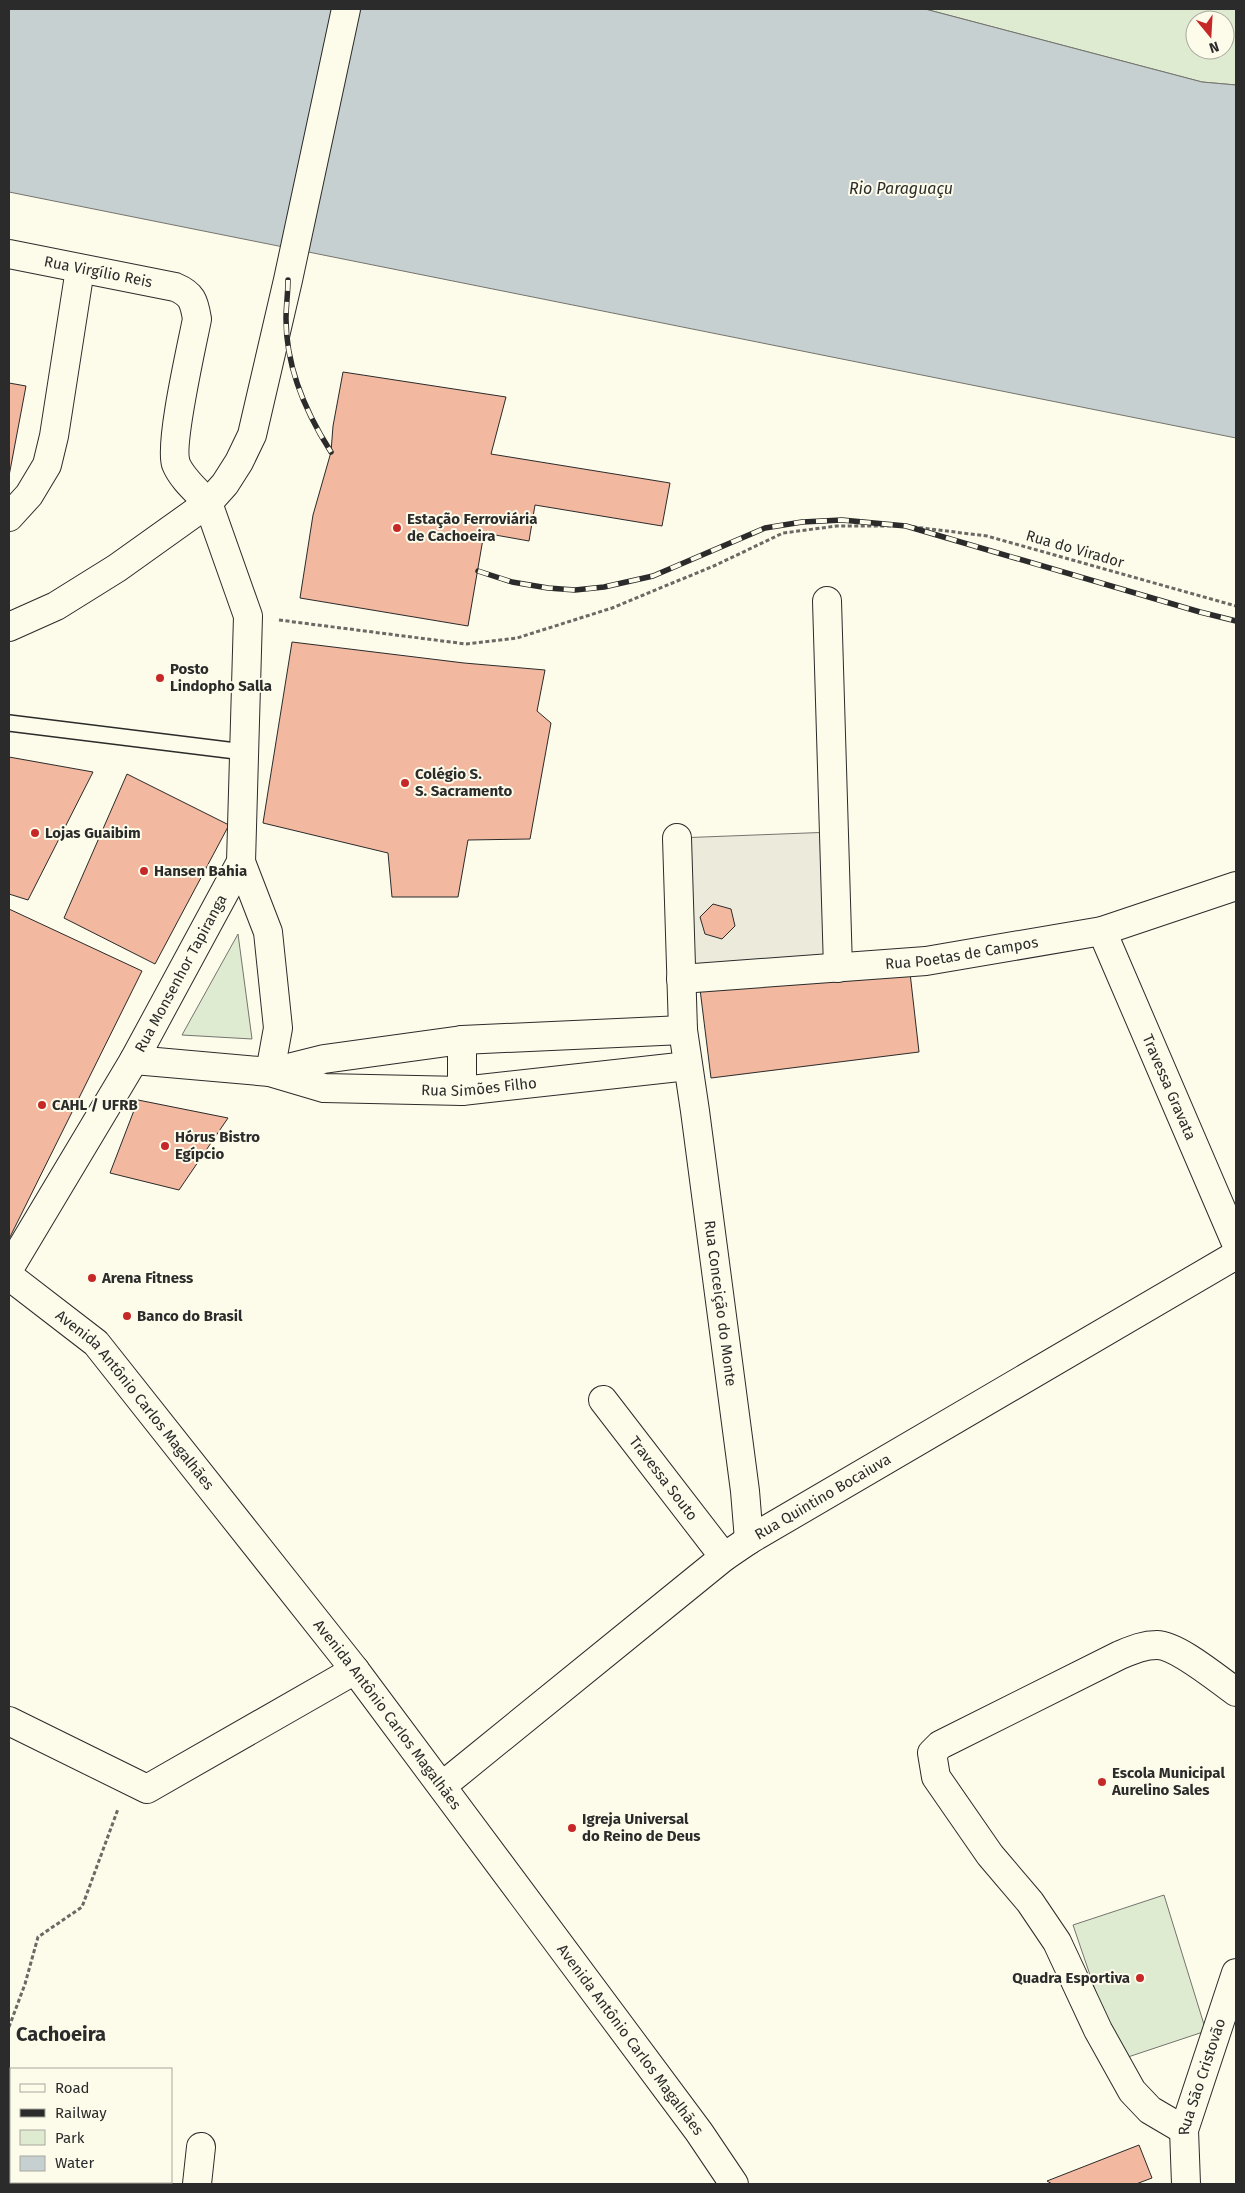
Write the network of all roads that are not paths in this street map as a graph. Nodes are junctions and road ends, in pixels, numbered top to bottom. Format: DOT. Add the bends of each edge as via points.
graph roads {
  1 [pos="346,9"];
  2 [pos="9,254"];
  3 [pos="80,269"];
  4 [pos="208,503"];
  5 [pos="9,516"];
  6 [pos="827,601"];
  7 [pos="9,626"];
  8 [pos="9,723"];
  9 [pos="244,752"];
  10 [pos="677,838"];
  11 [pos="241,862"];
  12 [pos="1236,886"];
  13 [pos="1102,931"];
  14 [pos="838,968"];
  15 [pos="681,979"];
  16 [pos="683,1030"];
  17 [pos="462,1040"];
  18 [pos="134,1060"];
  19 [pos="688,1066"];
  20 [pos="270,1072"];
  21 [pos="462,1091"];
  22 [pos="1236,1243"];
  23 [pos="1236,1255"];
  24 [pos="9,1269"];
  25 [pos="9,1276"];
  26 [pos="603,1400"];
  27 [pos="749,1540"];
  28 [pos="724,1557"];
  29 [pos="355,1670"];
  30 [pos="1236,1692"];
  31 [pos="9,1721"];
  32 [pos="442,1786"];
  33 [pos="1236,1973"];
  34 [pos="1184,2130"];
  35 [pos="201,2147"];
  36 [pos="197,2184"];
  37 [pos="734,2184"];
  38 [pos="1186,2184"];
  1 -- 4 [label="street" via="252,435 226,484"];
  2 -- 3 [label="street, Rua Virgílio Reis"];
  3 -- 4 [label="street, Rua Virgílio Reis" via="175,287 187,292 194,304 196,318 177,430 176,462"];
  3 -- 5 [label="street" via="47,465 29,495"];
  4 -- 7 [label="street" via="117,568 64,601"];
  4 -- 9 [label="street, Rua Monsenhor Tapiranga" via="248,616"];
  6 -- 14 [label="street"];
  8 -- 9 [label="lane"];
  9 -- 11 [label="street, Rua Monsenhor Tapiranga"];
  10 -- 15 [label="street, Rua Conceição do Monte"];
  11 -- 18 [label="street, Rua Monsenhor Tapiranga"];
  11 -- 20 [label="street" via="268,932 278,1028"];
  12 -- 13 [label="street, Rua Poetas de Campos"];
  13 -- 14 [label="street, Rua Poetas de Campos" via="926,961"];
  13 -- 22 [label="street, Travessa Gravata"];
  14 -- 15 [label="street, Rua Poetas de Campos"];
  15 -- 16 [label="street, Rua Conceição do Monte"];
  16 -- 17 [label="street, Rua Simões Filho"];
  16 -- 19 [label="street, Rua Conceição do Monte"];
  17 -- 20 [label="street, Rua Simões Filho" via="324,1059"];
  17 -- 21 [label="street"];
  18 -- 20 [label="street, Rua Simões Filho"];
  18 -- 24 [label="street, Rua Monsenhor Tapiranga"];
  19 -- 21 [label="street, Rua Simões Filho"];
  19 -- 27 [label="street, Rua Conceição do Monte"];
  20 -- 21 [label="street, Rua Simões Filho" via="324,1088"];
  23 -- 27 [label="street, Rua Quintino Bocaiuva"];
  25 -- 29 [label="street, Avenida Antônio Carlos Magalhães" via="96,1343"];
  26 -- 28 [label="street, Travessa Souto"];
  27 -- 28 [label="street, Rua Quintino Bocaiuva"];
  28 -- 32 [label="street, Rua Quintino Bocaiuva"];
  29 -- 31 [label="street" via="147,1789"];
  29 -- 32 [label="street, Avenida Antônio Carlos Magalhães"];
  30 -- 34 [label="street" via="1180,1653 1159,1645 1142,1646 940,1745 932,1753 936,1777 990,1855 1030,1902 1057,1942 1098,2030 1132,2091 1150,2110"];
  32 -- 37 [label="street, Avenida Antônio Carlos Magalhães" via="699,2132"];
  33 -- 34 [label="street, Rua São Cristovão"];
  34 -- 38 [label="street, Rua São Cristovão"];
  35 -- 36 [label="street"];
}
